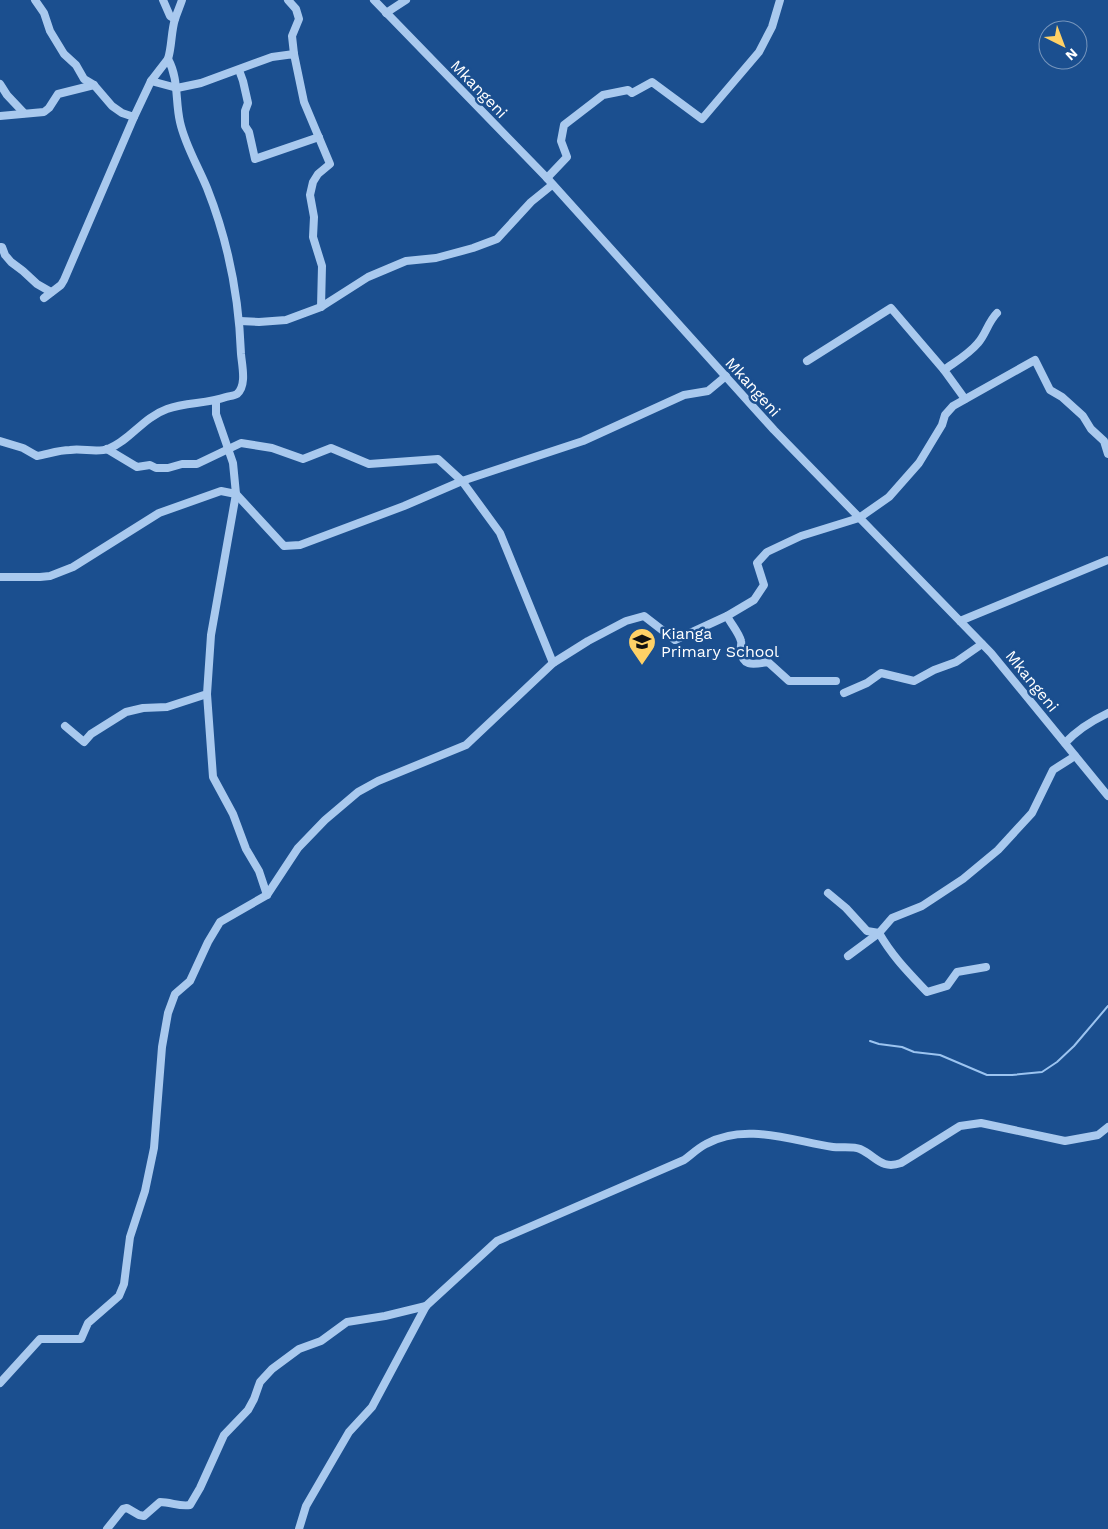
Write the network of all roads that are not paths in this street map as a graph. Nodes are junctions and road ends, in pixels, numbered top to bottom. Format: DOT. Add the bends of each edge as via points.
graph roads {
  1 [pos="35,0"];
  2 [pos="163,0"];
  3 [pos="182,0"];
  4 [pos="288,0"];
  5 [pos="374,0"];
  6 [pos="406,0"];
  7 [pos="780,0"];
  8 [pos="386,13"];
  9 [pos="175,20"];
  10 [pos="294,54"];
  11 [pos="168,59"];
  12 [pos="239,70"];
  13 [pos="151,81"];
  14 [pos="0,84"];
  15 [pos="94,86"];
  16 [pos="177,88"];
  17 [pos="24,113"];
  18 [pos="0,116"];
  19 [pos="134,117"];
  20 [pos="319,138"];
  21 [pos="547,178"];
  22 [pos="552,185"];
  23 [pos="0,246"];
  24 [pos="50,292"];
  25 [pos="44,298"];
  26 [pos="321,307"];
  27 [pos="997,313"];
  28 [pos="240,320"];
  29 [pos="807,361"];
  30 [pos="944,370"];
  31 [pos="726,376"];
  32 [pos="965,399"];
  33 [pos="216,401"];
  34 [pos="1106,439"];
  35 [pos="0,441"];
  36 [pos="107,449"];
  37 [pos="229,449"];
  38 [pos="1108,454"];
  39 [pos="462,481"];
  40 [pos="236,494"];
  41 [pos="859,518"];
  42 [pos="1108,560"];
  43 [pos="0,577"];
  44 [pos="727,616"];
  45 [pos="960,621"];
  46 [pos="982,644"];
  47 [pos="553,663"];
  48 [pos="836,681"];
  49 [pos="844,693"];
  50 [pos="207,694"];
  51 [pos="1108,713"];
  52 [pos="65,726"];
  53 [pos="1064,743"];
  54 [pos="1075,756"];
  55 [pos="1108,796"];
  56 [pos="828,893"];
  57 [pos="267,895"];
  58 [pos="879,933"];
  59 [pos="848,956"];
  60 [pos="986,967"];
  61 [pos="1108,1127"];
  62 [pos="426,1306"];
  63 [pos="0,1384"];
  64 [pos="106,1529"];
  65 [pos="299,1529"];
  1 -- 15 [label="street" via="64,54 84,79"];
  2 -- 9 [label="street"];
  3 -- 9 [label="street"];
  4 -- 10 [label="street" via="299,19 292,36"];
  5 -- 8 [label="street, Mkangeni"];
  6 -- 8 [label="street"];
  7 -- 21 [label="street" via="772,27 759,52 702,119 652,82 632,93 628,90 603,95 564,124 561,141 566,157"];
  8 -- 21 [label="street, Mkangeni"];
  9 -- 11 [label="street"];
  10 -- 12 [label="street" via="272,57"];
  10 -- 20 [label="street" via="304,102"];
  11 -- 13 [label="street"];
  11 -- 16 [label="street"];
  12 -- 16 [label="street"];
  12 -- 20 [label="street" via="248,102 245,126 255,159"];
  13 -- 16 [label="street"];
  13 -- 19 [label="street"];
  14 -- 17 [label="street"];
  15 -- 17 [label="street" via="58,94 44,112"];
  15 -- 19 [label="street" via="112,106"];
  16 -- 28 [label="street" via="180,121 228,255"];
  17 -- 18 [label="street"];
  19 -- 24 [label="street" via="64,280"];
  20 -- 26 [label="street" via="330,164 318,174 310,195 313,237 322,266"];
  21 -- 22 [label="street, Mkangeni"];
  22 -- 26 [label="street" via="531,202 497,239 436,258 406,261 368,277"];
  22 -- 31 [label="street, Mkangeni"];
  23 -- 24 [label="street" via="11,262"];
  24 -- 25 [label="street"];
  26 -- 28 [label="street" via="286,320"];
  27 -- 30 [label="street" via="979,343"];
  28 -- 33 [label="street" via="242,385 236,394"];
  29 -- 30 [label="street" via="891,308"];
  30 -- 32 [label="street"];
  31 -- 39 [label="street" via="708,391 684,395 582,440"];
  31 -- 41 [label="street, Mkangeni"];
  32 -- 34 [label="street" via="1035,360 1050,390 1084,416 1091,428"];
  32 -- 41 [label="street" via="945,414 942,425 919,463 889,497"];
  33 -- 36 [label="street" via="169,408 145,420 127,437"];
  33 -- 37 [label="street" via="216,414"];
  34 -- 38 [label="street"];
  35 -- 36 [label="street" via="37,456 70,450"];
  36 -- 37 [label="street" via="137,467 150,465 156,468 197,464"];
  37 -- 39 [label="street" via="241,443 272,448 303,459 331,448 369,464 438,459"];
  37 -- 40 [label="street"];
  39 -- 40 [label="street" via="300,545 284,546"];
  39 -- 47 [label="street" via="500,533"];
  40 -- 43 [label="street" via="221,490 159,513 73,567 50,576"];
  40 -- 50 [label="street" via="211,635"];
  41 -- 44 [label="street" via="801,536 767,552 757,563 764,585 754,600"];
  41 -- 45 [label="street, Mkangeni"];
  42 -- 45 [label="street"];
  44 -- 47 [label="street" via="675,640 644,616 638,617 588,641"];
  44 -- 48 [label="street" via="741,641 740,651 746,662 752,665 768,662 789,681"];
  45 -- 46 [label="street, Mkangeni"];
  46 -- 49 [label="street" via="956,662 914,681 881,673 868,683"];
  46 -- 53 [label="street, Mkangeni"];
  47 -- 57 [label="street" via="466,745 358,792 298,848"];
  50 -- 52 [label="street" via="167,708 126,712 84,742"];
  50 -- 57 [label="street" via="213,777 233,814"];
  51 -- 53 [label="street" via="1077,730"];
  53 -- 54 [label="street, Mkangeni"];
  54 -- 55 [label="street, Mkangeni"];
  54 -- 58 [label="street" via="1053,770 1032,813 998,850 963,879 922,906 892,918"];
  56 -- 58 [label="street" via="867,931"];
  57 -- 63 [label="street" via="220,922 190,981 175,994 162,1047 154,1148 145,1191 130,1237 124,1284 119,1296 88,1323 80,1339 40,1339"];
  58 -- 59 [label="street"];
  58 -- 60 [label="street" via="899,963 927,992 947,986 957,972"];
  61 -- 62 [label="street" via="1098,1135 1064,1141 982,1123 960,1126 892,1166 878,1162 859,1148 834,1147 768,1135 737,1134 707,1143 684,1160 497,1241"];
  62 -- 64 [label="street" via="347,1322 321,1341 299,1349 260,1382 248,1410 224,1435 190,1505 160,1502 144,1516 123,1509"];
  62 -- 65 [label="street" via="372,1407 349,1432 306,1506"];
}
